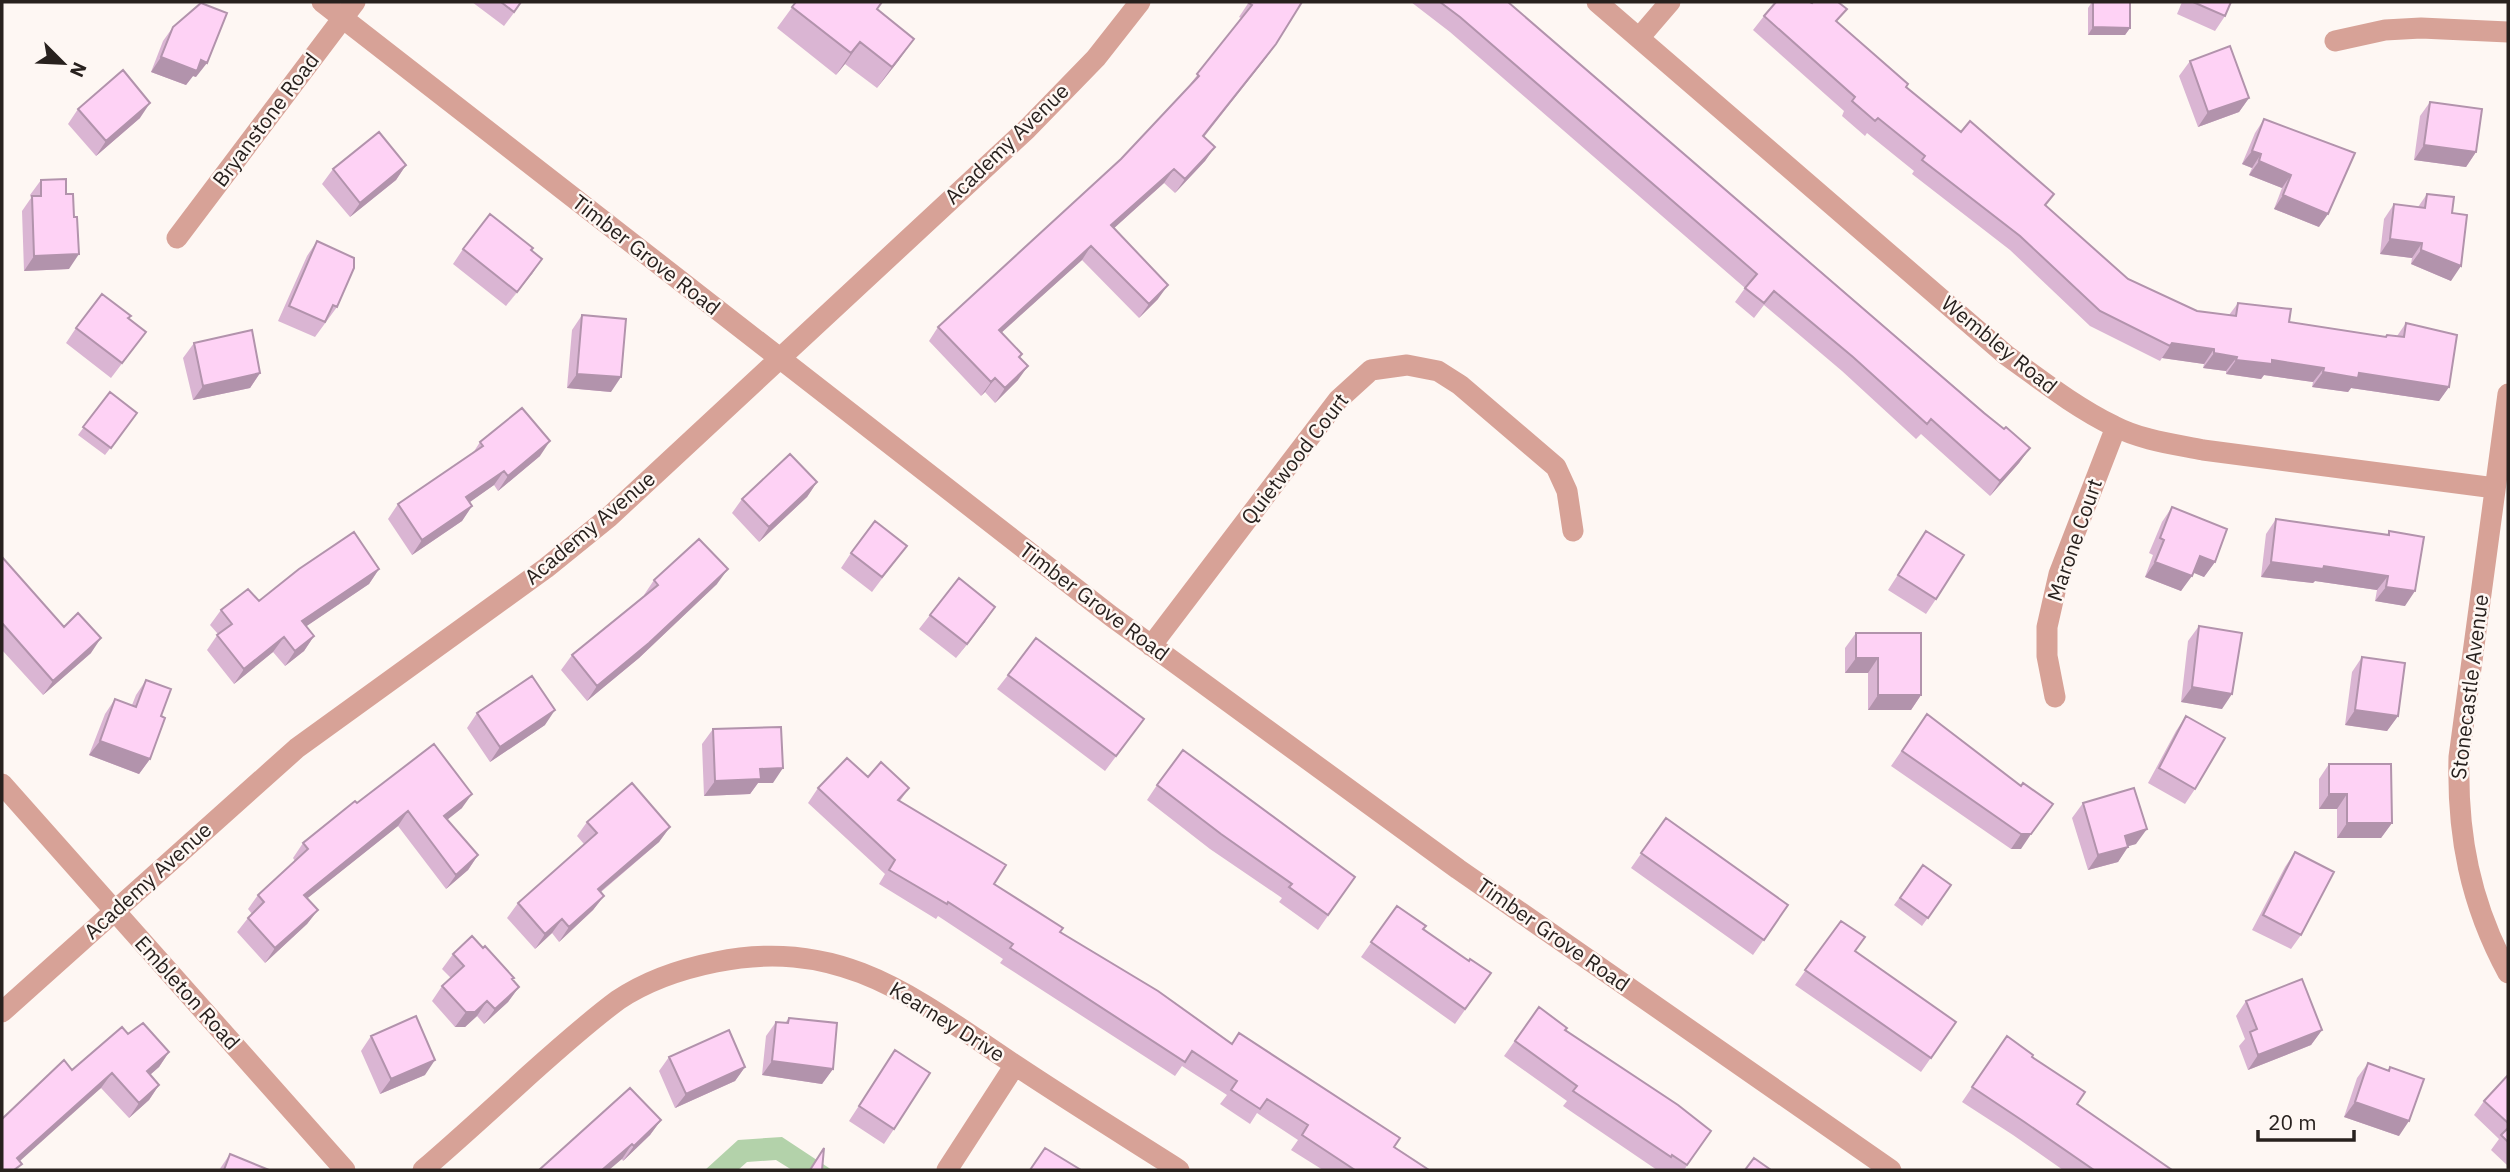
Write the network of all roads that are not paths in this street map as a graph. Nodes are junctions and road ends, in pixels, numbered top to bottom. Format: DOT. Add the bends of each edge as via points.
graph roads {
  1 [pos="322,2"];
  2 [pos="1140,2"];
  3 [pos="1598,2"];
  4 [pos="1670,2"];
  5 [pos="349,10"];
  6 [pos="2508,32"];
  7 [pos="1639,38"];
  8 [pos="2335,41"];
  9 [pos="177,238"];
  10 [pos="778,359"];
  11 [pos="2508,394"];
  12 [pos="2116,427"];
  13 [pos="2495,488"];
  14 [pos="1573,531"];
  15 [pos="1151,646"];
  16 [pos="2055,697"];
  17 [pos="2,784"];
  18 [pos="114,911"];
  19 [pos="2508,972"];
  20 [pos="2,1012"];
  21 [pos="1015,1065"];
  22 [pos="345,1170"];
  23 [pos="423,1170"];
  24 [pos="947,1170"];
  25 [pos="1179,1170"];
  26 [pos="1891,1170"];
  1 -- 5 [label="street, Timber Grove Road"];
  2 -- 10 [label="street, Academy Avenue" via="1096,58 1027,129"];
  3 -- 7 [label="street, Wembley Road"];
  4 -- 7 [label="street"];
  5 -- 9 [label="street, Bryanstone Road"];
  5 -- 10 [label="street, Timber Grove Road"];
  6 -- 8 [label="street" via="2421,28"];
  7 -- 12 [label="street, Wembley Road" via="2006,355"];
  10 -- 15 [label="street, Timber Grove Road"];
  10 -- 18 [label="street, Academy Avenue" via="609,517 298,748"];
  11 -- 13 [label="street, Stonecastle Avenue"];
  12 -- 13 [label="street, Wembley Road" via="2203,450"];
  12 -- 16 [label="street, Marone Court" via="2059,574 2047,627"];
  13 -- 19 [label="street, Stonecastle Avenue" via="2459,757 2458,803 2465,861"];
  14 -- 15 [label="street, Quietwood Court" via="1567,491 1556,467 1460,385 1438,371 1407,365 1371,370 1338,400"];
  15 -- 26 [label="street, Timber Grove Road" via="1458,869"];
  17 -- 18 [label="street, Embleton Road"];
  18 -- 20 [label="street, Academy Avenue"];
  18 -- 22 [label="street, Embleton Road"];
  21 -- 23 [label="street, Kearney Drive" via="941,1014 883,982 838,964 750,955 661,977 620,1000 567,1041"];
  21 -- 24 [label="street"];
  21 -- 25 [label="street, Kearney Drive"];
}
